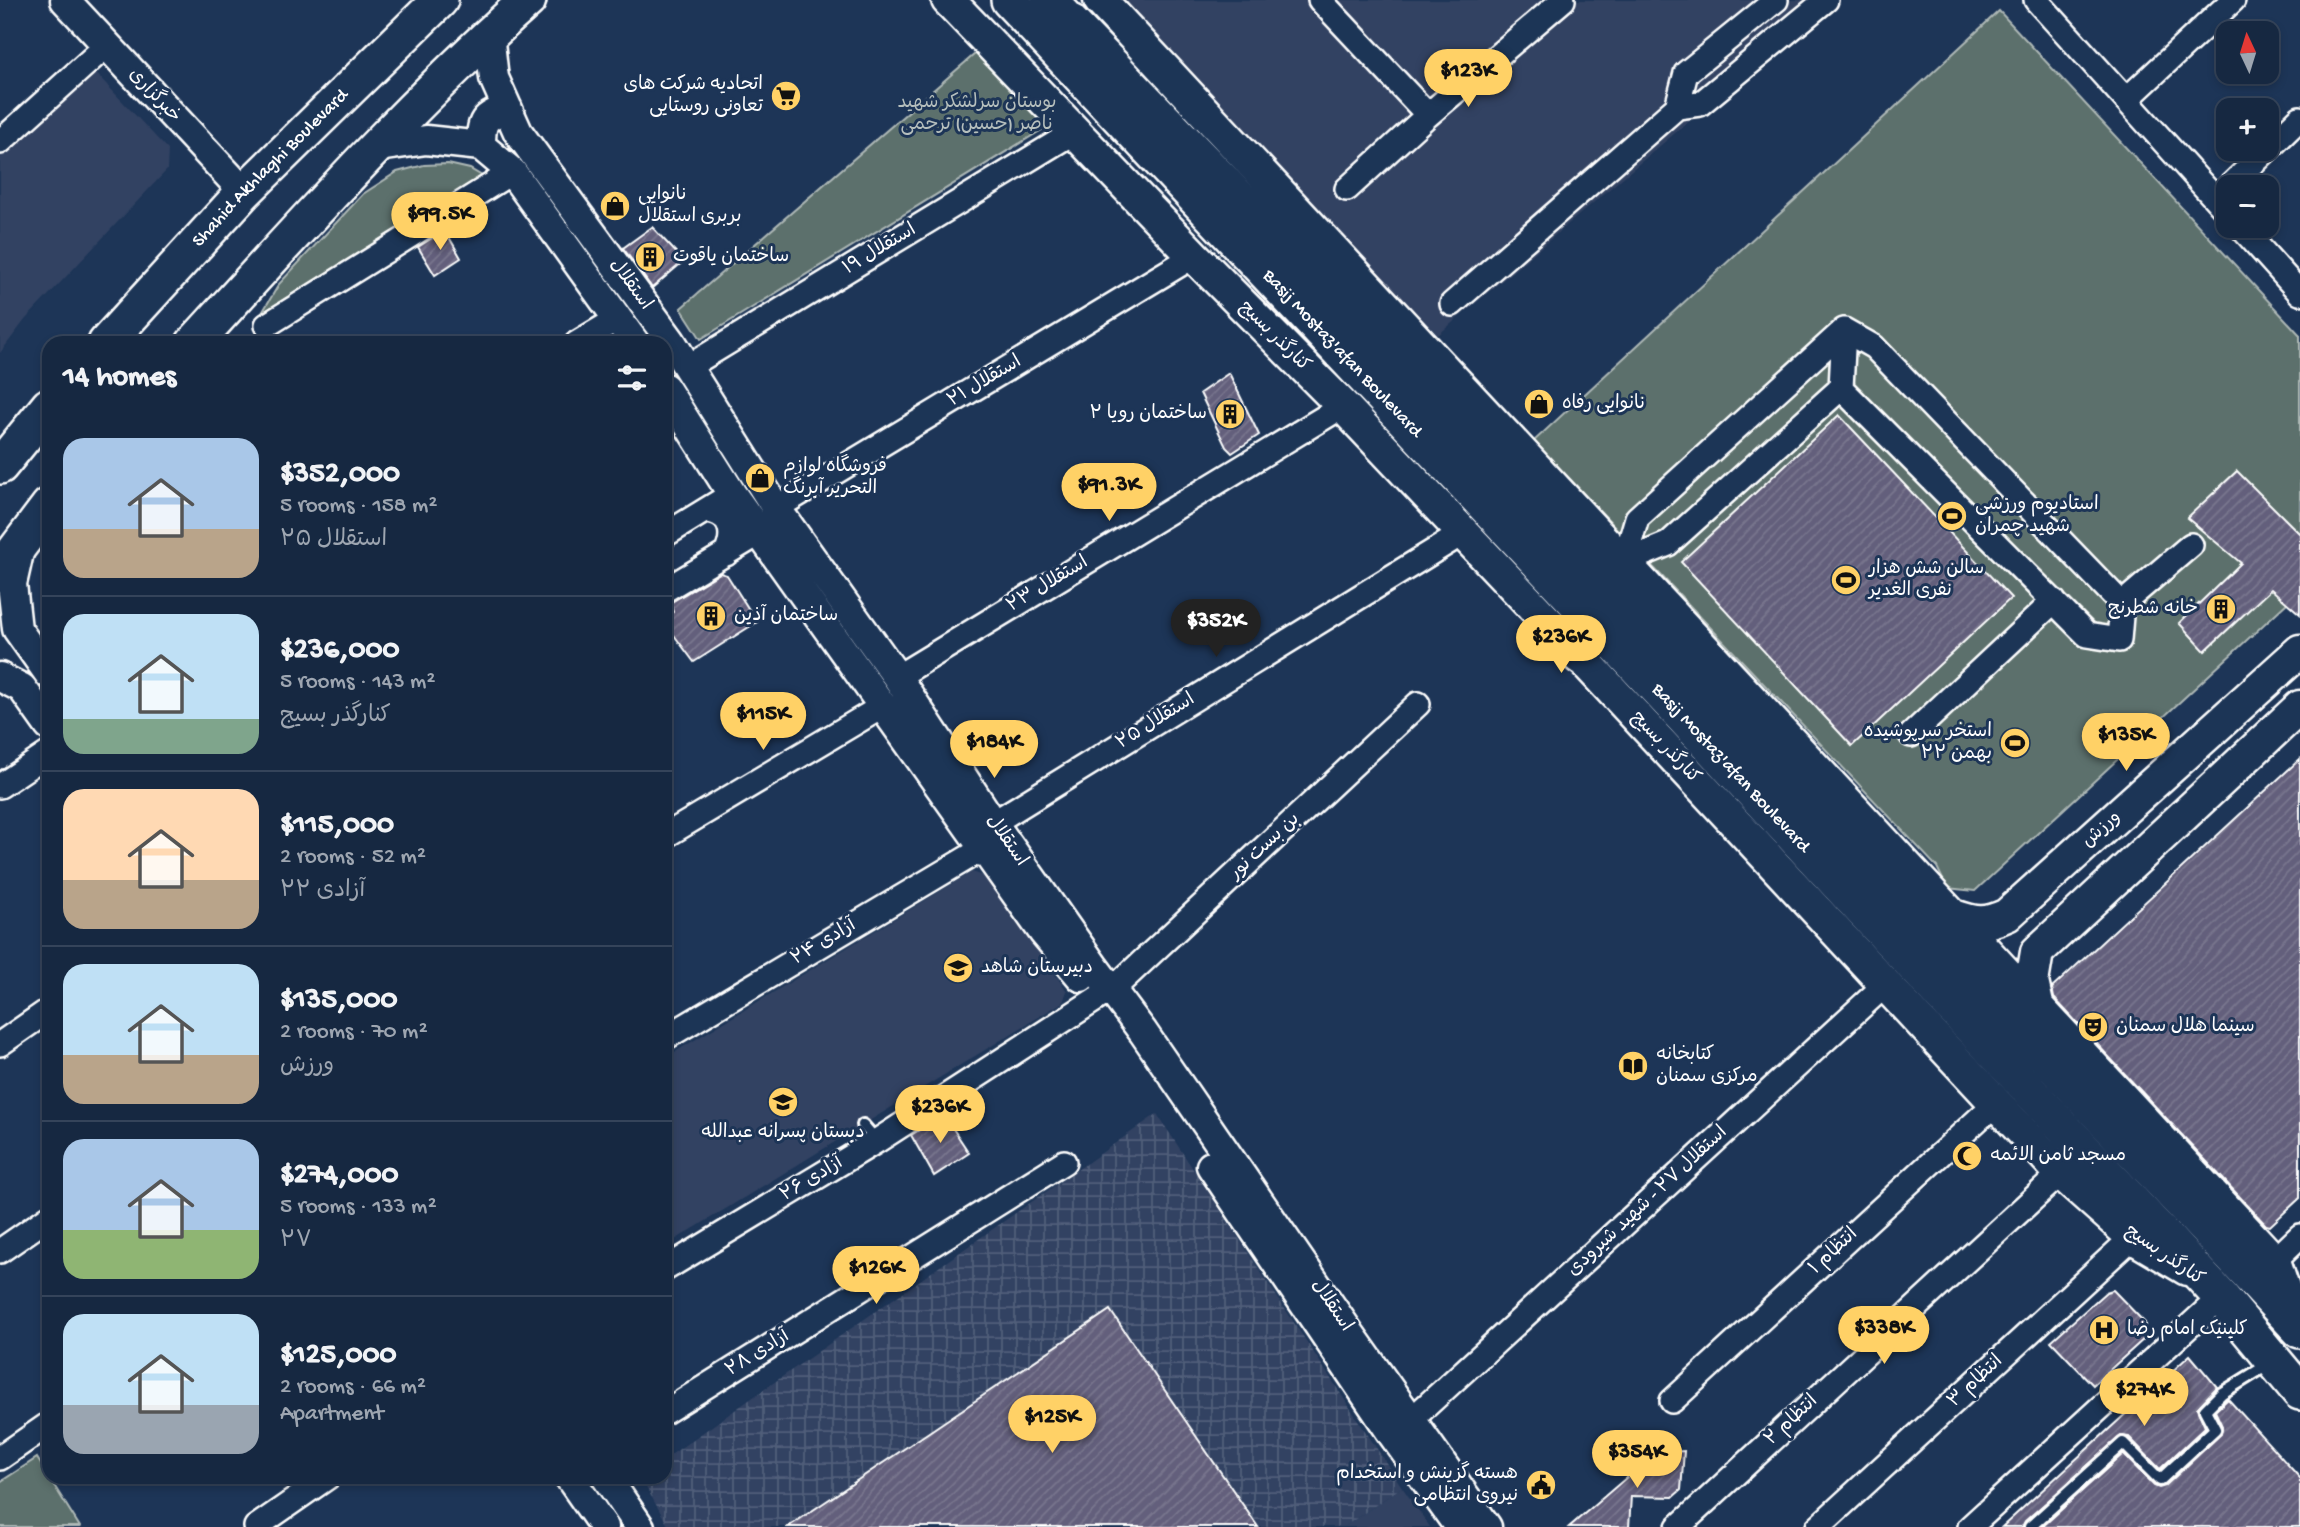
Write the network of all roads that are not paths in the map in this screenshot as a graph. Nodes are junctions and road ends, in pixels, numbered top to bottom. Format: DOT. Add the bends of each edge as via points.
graph roads {
  1 [pos="65,0"];
  2 [pos="440,0"];
  3 [pos="528,0"];
  4 [pos="948,0"];
  5 [pos="1009,0"];
  6 [pos="1049,0"];
  7 [pos="1100,0"];
  8 [pos="1320,0"];
  9 [pos="1563,0"];
  10 [pos="1776,0"];
  11 [pos="1826,0"];
  12 [pos="2036,0"];
  13 [pos="2233,0"];
  14 [pos="489,34"];
  15 [pos="107,45"];
  16 [pos="2126,100"];
  17 [pos="1677,107"];
  18 [pos="508,108"];
  19 [pos="1428,115"];
  20 [pos="2300,118"];
  21 [pos="1074,132"];
  22 [pos="0,142"];
  23 [pos="481,146"];
  24 [pos="372,148"];
  25 [pos="512,172"];
  26 [pos="2246,175"];
  27 [pos="2216,188"];
  28 [pos="1347,189"];
  29 [pos="244,192"];
  30 [pos="2250,238"];
  31 [pos="1194,256"];
  32 [pos="2300,293"];
  33 [pos="1451,304"];
  34 [pos="617,318"];
  35 [pos="267,325"];
  36 [pos="1844,330"];
  37 [pos="112,336"];
  38 [pos="200,336"];
  39 [pos="588,336"];
  40 [pos="630,336"];
  41 [pos="667,336"];
  42 [pos="672,343"];
  43 [pos="686,368"];
  44 [pos="1841,388"];
  45 [pos="672,399"];
  46 [pos="1343,406"];
  47 [pos="42,419"];
  48 [pos="22,455"];
  49 [pos="732,494"];
  50 [pos="776,508"];
  51 [pos="705,511"];
  52 [pos="42,516"];
  53 [pos="672,531"];
  54 [pos="761,533"];
  55 [pos="1463,533"];
  56 [pos="22,543"];
  57 [pos="2191,545"];
  58 [pos="726,554"];
  59 [pos="1624,562"];
  60 [pos="0,571"];
  61 [pos="672,586"];
  62 [pos="819,592"];
  63 [pos="2054,601"];
  64 [pos="2122,604"];
  65 [pos="9,629"];
  66 [pos="1593,645"];
  67 [pos="2300,651"];
  68 [pos="42,665"];
  69 [pos="0,677"];
  70 [pos="897,677"];
  71 [pos="1418,704"];
  72 [pos="883,706"];
  73 [pos="2300,707"];
  74 [pos="42,716"];
  75 [pos="1912,735"];
  76 [pos="42,757"];
  77 [pos="0,786"];
  78 [pos="672,832"];
  79 [pos="988,835"];
  80 [pos="1913,894"];
  81 [pos="1954,916"];
  82 [pos="1885,985"];
  83 [pos="1105,994"];
  84 [pos="2038,1009"];
  85 [pos="42,1015"];
  86 [pos="672,1034"];
  87 [pos="0,1044"];
  88 [pos="1996,1103"];
  89 [pos="1064,1162"];
  90 [pos="2061,1173"];
  91 [pos="42,1222"];
  92 [pos="1263,1225"];
  93 [pos="2300,1236"];
  94 [pos="2133,1237"];
  95 [pos="0,1251"];
  96 [pos="2274,1261"];
  97 [pos="672,1264"];
  98 [pos="2221,1297"];
  99 [pos="2298,1329"];
  100 [pos="2274,1361"];
  101 [pos="2300,1392"];
  102 [pos="1672,1401"];
  103 [pos="672,1408"];
  104 [pos="1411,1420"];
  105 [pos="42,1429"];
  106 [pos="0,1458"];
  107 [pos="318,1484"];
  108 [pos="574,1484"];
  109 [pos="611,1484"];
  110 [pos="256,1527"];
  111 [pos="604,1527"];
  112 [pos="640,1527"];
  113 [pos="1459,1527"];
  114 [pos="1488,1527"];
  115 [pos="1678,1527"];
  116 [pos="1818,1527"];
  117 [pos="1970,1527"];
  118 [pos="2029,1527"];
  1 -- 15 [label="street, خبرگزاری"];
  2 -- 29 [label="main road, Shahid Akhlaghi Boulevard"];
  3 -- 14 [label="main road"];
  4 -- 21 [label="main road, کنارگذر بسیج"];
  5 -- 66 [label="main road, Basij Mostaz'afan Boulevard" via="1324,334"];
  6 -- 80 [label="main road, Basij Mostaz'afan Boulevard"];
  7 -- 59 [label="main road"];
  8 -- 19 [label="street"];
  9 -- 19 [label="street"];
  10 -- 17 [label="street" via="1686,73"];
  11 -- 17 [label="street" via="1700,104"];
  12 -- 16 [label="street"];
  13 -- 16 [label="street"];
  14 -- 18 [label="street, استقلال" via="494,78"];
  14 -- 24 [label="main road"];
  15 -- 22 [label="street"];
  15 -- 29 [label="street, خبرگزاری"];
  16 -- 27 [label="street"];
  17 -- 33 [label="street"];
  18 -- 23 [label="street" via="490,114 481,126"];
  18 -- 41 [label="street, استقلال" via="518,132"];
  19 -- 28 [label="street"];
  20 -- 26 [label="street"];
  21 -- 31 [label="main road, کنارگذر بسیج"];
  21 -- 43 [label="street, استقلال ۱۹"];
  23 -- 24 [label="street" via="426,140"];
  23 -- 25 [label="street, استقلال"];
  24 -- 38 [label="main road"];
  25 -- 34 [label="street, استقلال"];
  25 -- 35 [label="street"];
  29 -- 37 [label="main road, Shahid Akhlaghi Boulevard"];
  30 -- 32 [label="street"];
  31 -- 46 [label="main road, کنارگذر بسیج"];
  31 -- 50 [label="street, استقلال ۲۱"];
  34 -- 39 [label="street"];
  34 -- 40 [label="street, استقلال"];
  36 -- 44 [label="street"];
  36 -- 59 [label="street" via="1637,517"];
  36 -- 64 [label="street" via="1874,347"];
  42 -- 43 [label="street, استقلال"];
  43 -- 50 [label="street, استقلال"];
  44 -- 59 [label="street" via="1668,544"];
  44 -- 63 [label="street"];
  45 -- 49 [label="street, استقلال"];
  46 -- 55 [label="main road, کنارگذر بسیج"];
  46 -- 70 [label="street, استقلال ۲۳"];
  47 -- 48 [label="main road"];
  49 -- 51 [label="street"];
  49 -- 54 [label="street, استقلال"];
  50 -- 62 [label="street, استقلال"];
  51 -- 53 [label="street"];
  51 -- 58 [label="street" via="721,515 732,531"];
  52 -- 56 [label="main road"];
  54 -- 58 [label="street"];
  54 -- 62 [label="street, استقلال"];
  55 -- 66 [label="main road, کنارگذر بسیج"];
  55 -- 79 [label="street, استقلال ۲۵"];
  56 -- 60 [label="main road"];
  56 -- 65 [label="street" via="12,584"];
  57 -- 64 [label="street"];
  58 -- 61 [label="street"];
  59 -- 80 [label="main road"];
  62 -- 70 [label="street, استقلال"];
  62 -- 72 [label="street, استقلال"];
  63 -- 64 [label="street" via="2087,635 2119,640"];
  63 -- 75 [label="street"];
  65 -- 68 [label="street"];
  66 -- 82 [label="main road, کنارگذر بسیج"];
  66 -- 98 [label="main road, Basij Mostaz'afan Boulevard"];
  67 -- 81 [label="main road, ورزش" via="2007,915 1976,923"];
  69 -- 74 [label="street" via="22,688"];
  70 -- 79 [label="street, استقلال"];
  71 -- 83 [label="street, بن بست نور"];
  72 -- 78 [label="street"];
  72 -- 79 [label="street, استقلال"];
  73 -- 84 [label="main road" via="2037,952 2032,982"];
  76 -- 77 [label="street"];
  79 -- 83 [label="street, استقلال"];
  79 -- 83 [label="street, استقلال" via="1037,936"];
  79 -- 86 [label="street, آزادی ۲۴"];
  80 -- 81 [label="main road"];
  80 -- 99 [label="main road, Basij Mostaz'afan Boulevard"];
  81 -- 84 [label="main road"];
  82 -- 88 [label="main road, کنارگذر بسیج"];
  82 -- 104 [label="street, استقلال ۲۷ - شهید شیرودی"];
  83 -- 92 [label="street, استقلال"];
  83 -- 97 [label="street, آزادی ۲۶" via="870,1133"];
  84 -- 96 [label="main road"];
  85 -- 87 [label="street"];
  88 -- 90 [label="main road, کنارگذر بسیج"];
  88 -- 102 [label="street, انتظام ۱"];
  89 -- 103 [label="street, آزادی ۲۸"];
  90 -- 94 [label="main road, کنارگذر بسیج"];
  90 -- 115 [label="street, انتظام ۲"];
  91 -- 95 [label="street"];
  92 -- 104 [label="street, استقلال"];
  92 -- 113 [label="street, استقلال" via="1390,1431"];
  93 -- 96 [label="street"];
  94 -- 98 [label="main road, کنارگذر بسیج" via="2186,1268"];
  94 -- 116 [label="street, انتظام ۳"];
  96 -- 99 [label="main road"];
  98 -- 100 [label="main road, Basij Mostaz'afan Boulevard"];
  98 -- 117 [label="street"];
  100 -- 101 [label="main road, Basij Mostaz'afan Boulevard"];
  100 -- 118 [label="lane" via="2222,1393 2205,1410 2215,1429 2160,1480 2123,1443"];
  104 -- 114 [label="street, استقلال"];
  105 -- 106 [label="street"];
  107 -- 110 [label="street"];
  108 -- 111 [label="street"];
  109 -- 112 [label="street"];
}
